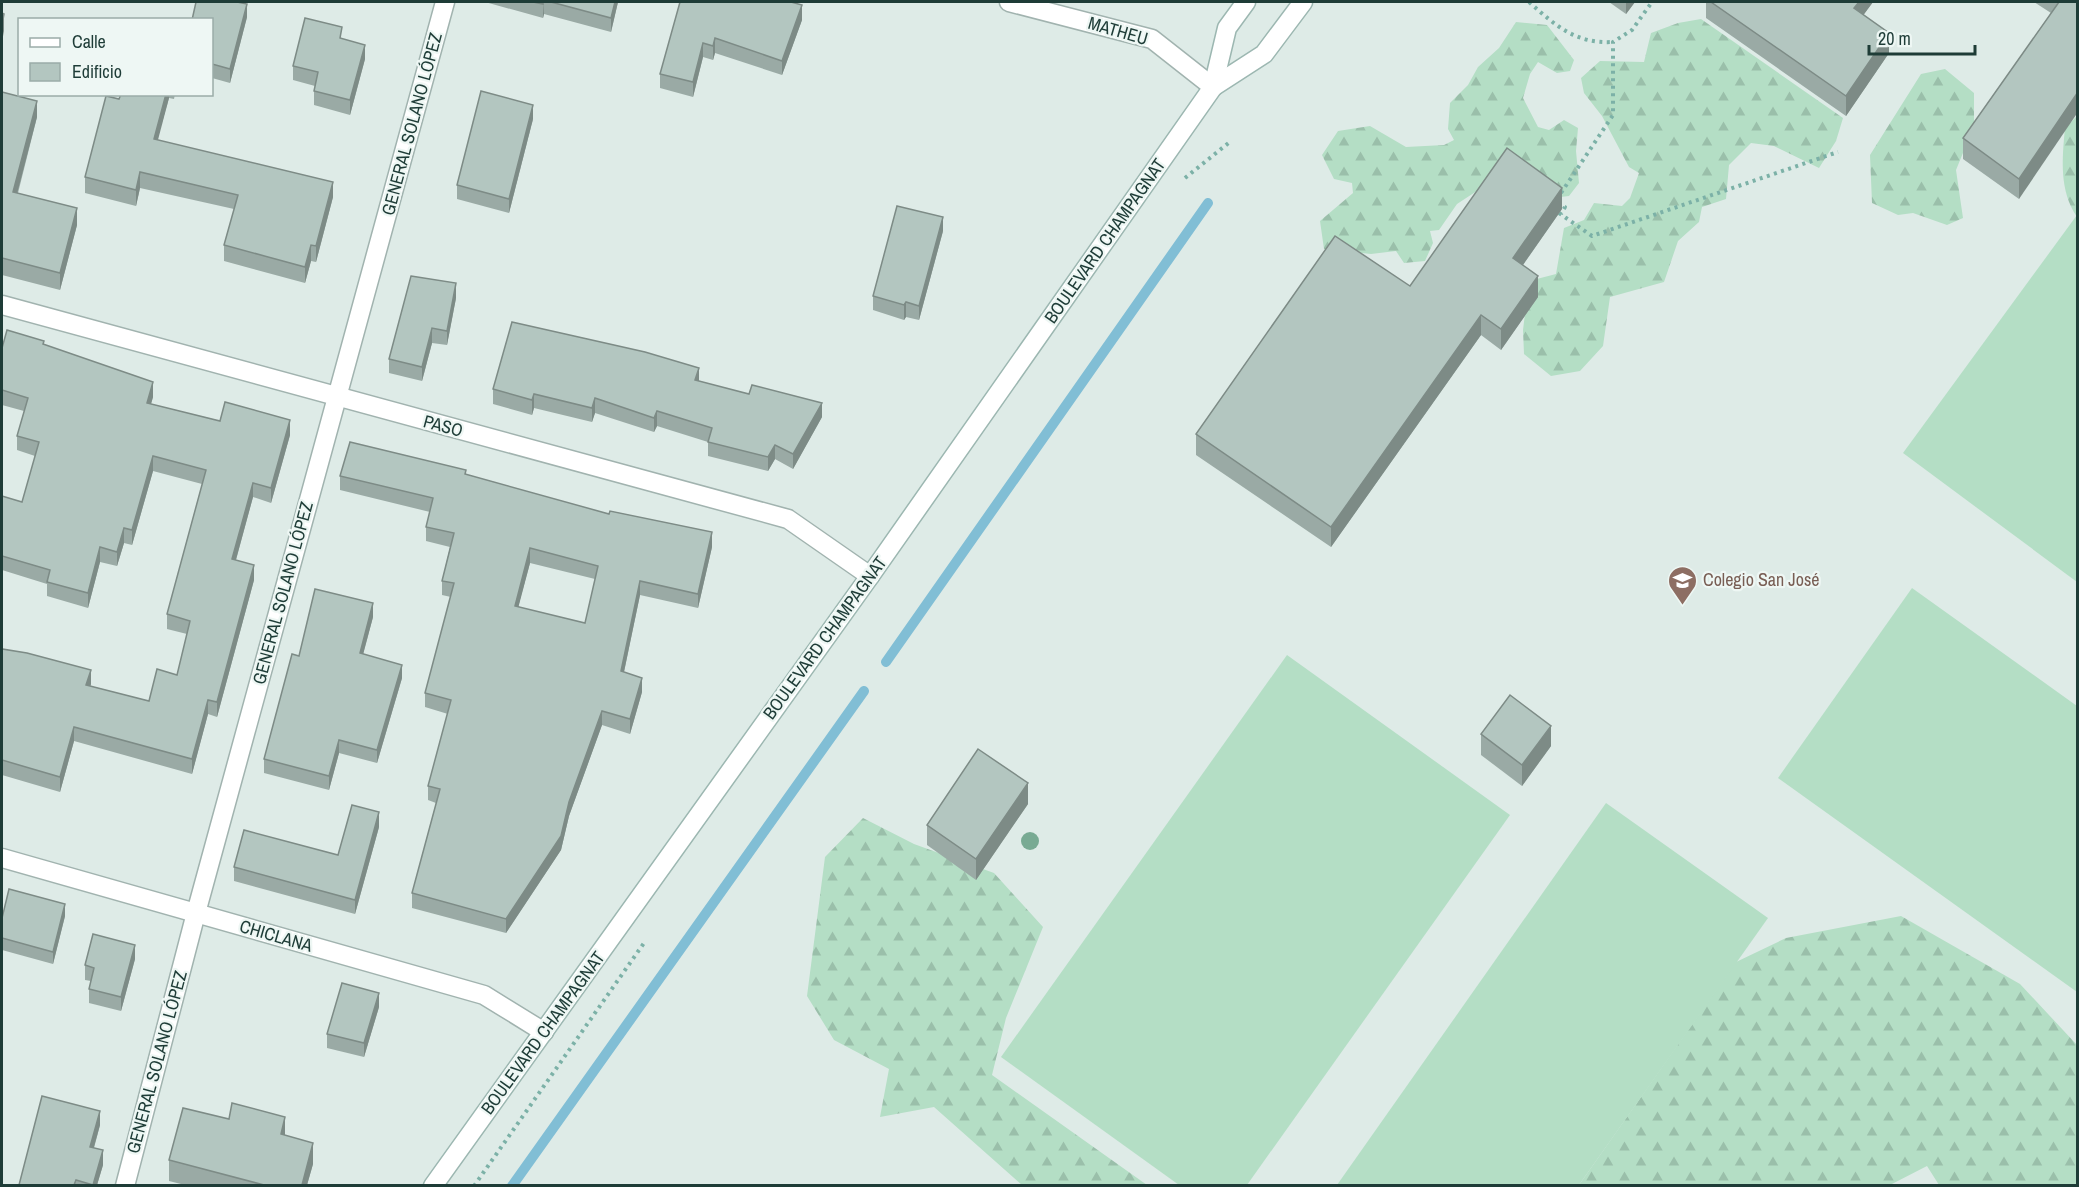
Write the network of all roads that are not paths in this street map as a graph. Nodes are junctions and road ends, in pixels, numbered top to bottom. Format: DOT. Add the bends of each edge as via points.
graph roads {
  1 [pos="446,2"];
  2 [pos="1009,2"];
  3 [pos="1246,2"];
  4 [pos="1303,2"];
  5 [pos="1213,87"];
  6 [pos="2,305"];
  7 [pos="336,398"];
  8 [pos="870,576"];
  9 [pos="2,858"];
  10 [pos="196,913"];
  11 [pos="544,1032"];
  12 [pos="125,1185"];
  13 [pos="433,1185"];
  1 -- 7 [label="street, GENERAL SOLANO LÓPEZ"];
  2 -- 5 [label="street, MATHEU" via="1152,39"];
  3 -- 5 [label="street, BOULEVARD CHAMPAGNAT" via="1227,28"];
  4 -- 5 [label="street, BOULEVARD CHAMPAGNAT" via="1264,54"];
  5 -- 8 [label="street, BOULEVARD CHAMPAGNAT"];
  6 -- 7 [label="street, PASO"];
  7 -- 8 [label="street, PASO" via="788,519"];
  7 -- 10 [label="street, GENERAL SOLANO LÓPEZ"];
  8 -- 11 [label="street, BOULEVARD CHAMPAGNAT"];
  9 -- 10 [label="street, CHICLANA"];
  10 -- 11 [label="street, CHICLANA" via="484,995"];
  10 -- 12 [label="street, GENERAL SOLANO LÓPEZ"];
  11 -- 13 [label="street, BOULEVARD CHAMPAGNAT"];
}
